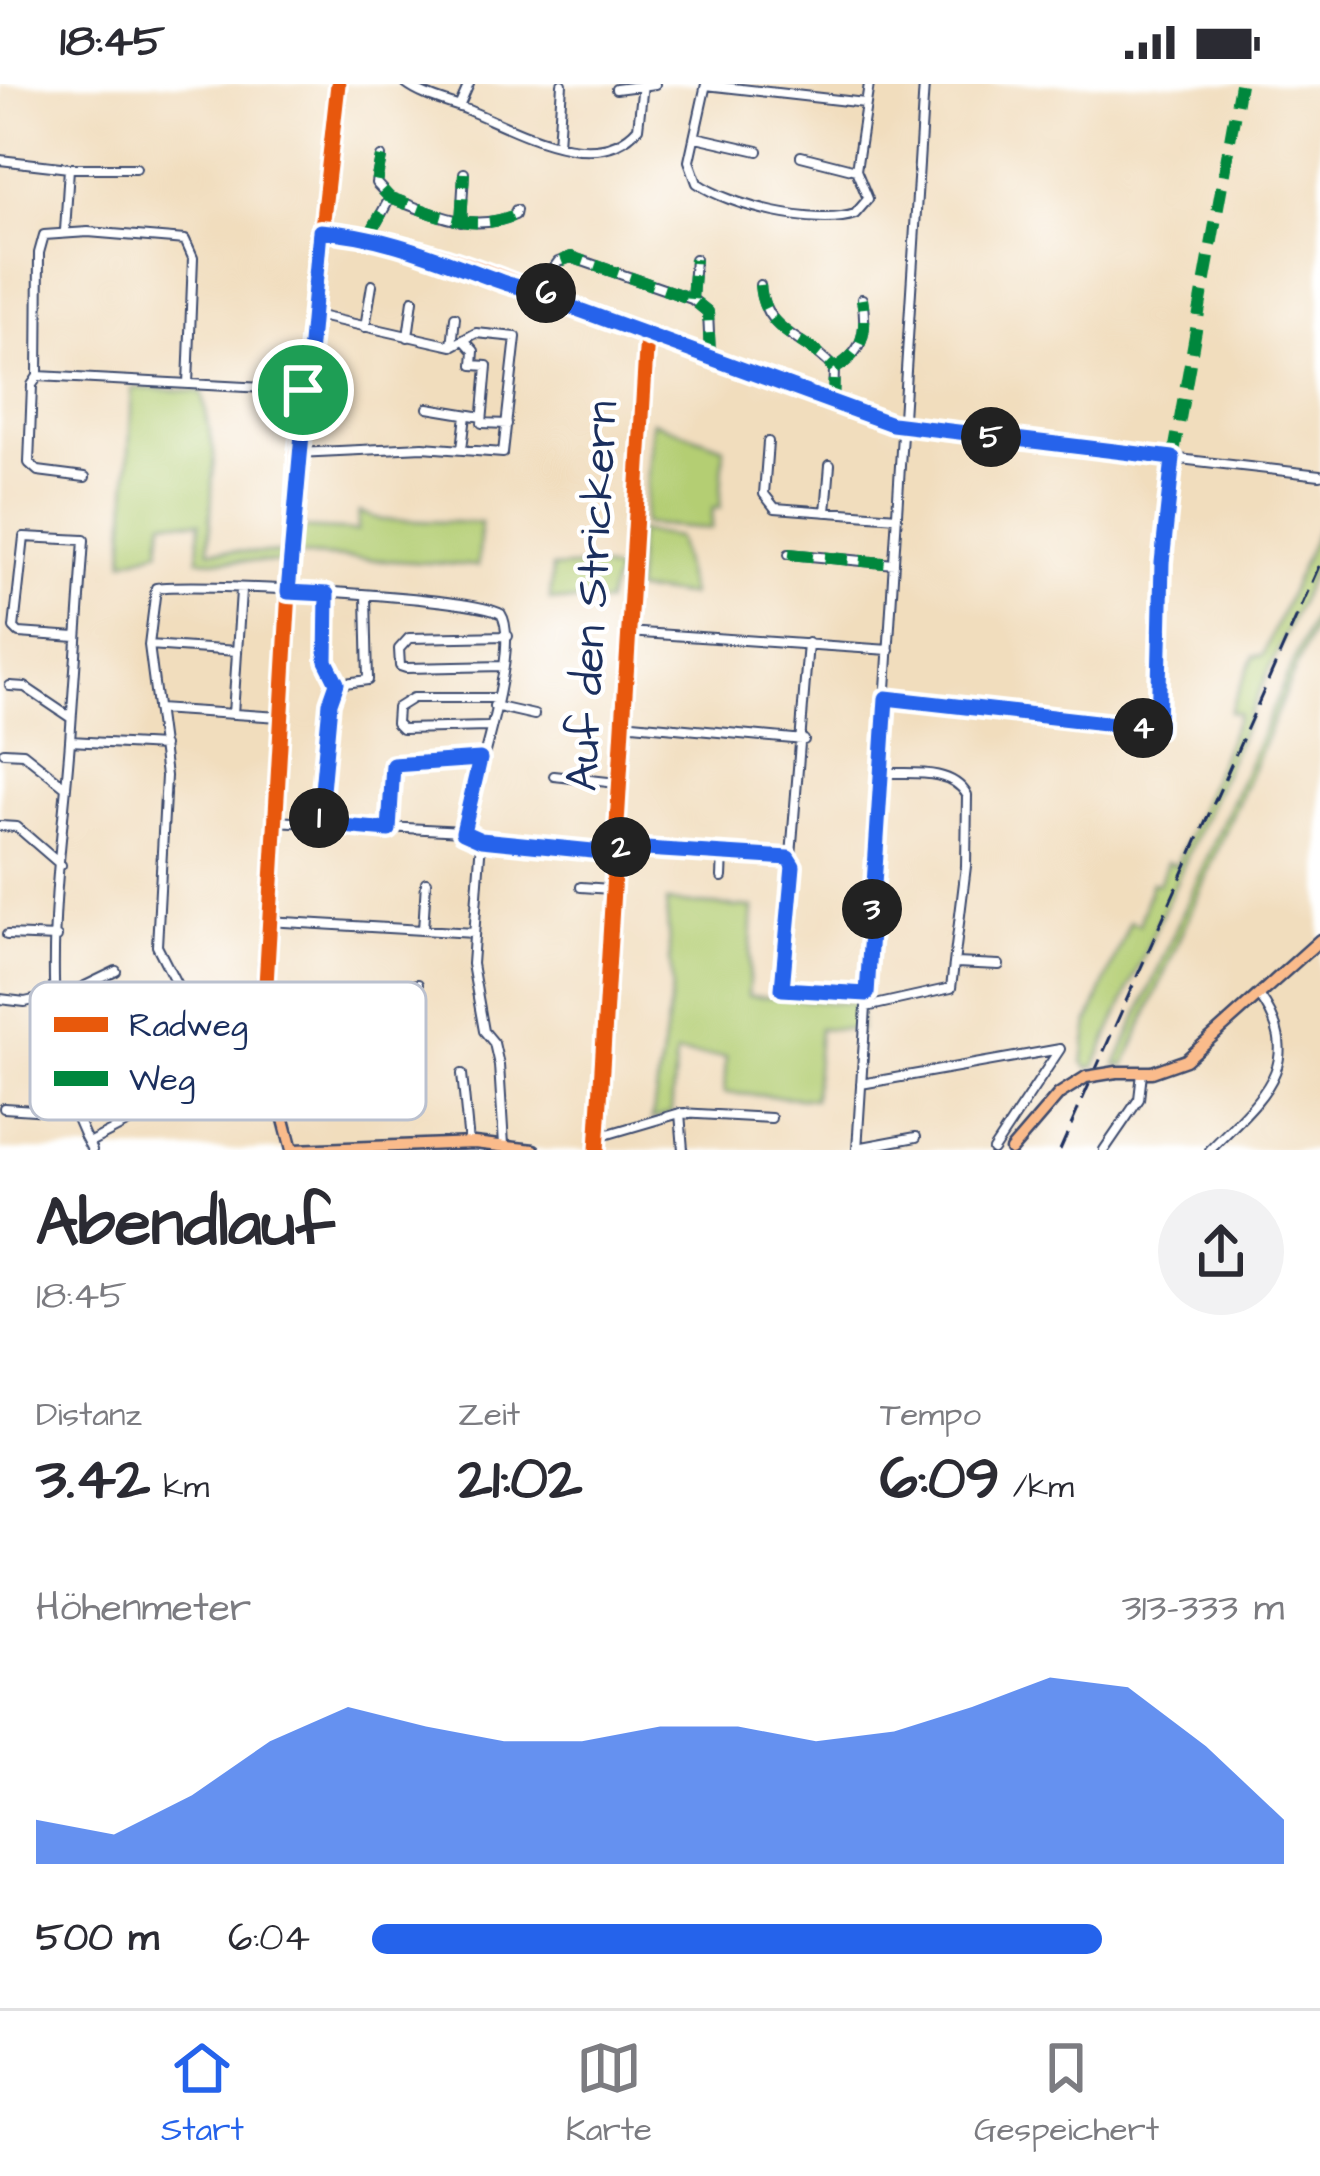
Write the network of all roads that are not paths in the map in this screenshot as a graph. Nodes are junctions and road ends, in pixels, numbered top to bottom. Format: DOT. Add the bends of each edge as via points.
graph roads {
  1 [pos="338,84"];
  2 [pos="406,84"];
  3 [pos="469,84"];
  4 [pos="562,84"];
  5 [pos="643,84"];
  6 [pos="655,84"];
  7 [pos="705,84"];
  8 [pos="869,84"];
  9 [pos="924,84"];
  10 [pos="616,86"];
  11 [pos="616,101"];
  12 [pos="866,104"];
  13 [pos="459,107"];
  14 [pos="696,137"];
  15 [pos="558,145"];
  16 [pos="758,151"];
  17 [pos="802,156"];
  18 [pos="381,157"];
  19 [pos="0,160"];
  20 [pos="69,168"];
  21 [pos="136,169"];
  22 [pos="856,170"];
  23 [pos="464,173"];
  24 [pos="390,198"];
  25 [pos="516,210"];
  26 [pos="461,222"];
  27 [pos="65,231"];
  28 [pos="320,231"];
  29 [pos="370,234"];
  30 [pos="695,259"];
  31 [pos="372,285"];
  32 [pos="760,285"];
  33 [pos="539,288"];
  34 [pos="692,298"];
  35 [pos="862,299"];
  36 [pos="413,300"];
  37 [pos="310,314"];
  38 [pos="455,317"];
  39 [pos="364,327"];
  40 [pos="647,334"];
  41 [pos="408,337"];
  42 [pos="466,342"];
  43 [pos="452,346"];
  44 [pos="710,356"];
  45 [pos="835,369"];
  46 [pos="38,376"];
  47 [pos="188,383"];
  48 [pos="303,390"];
  49 [pos="833,404"];
  50 [pos="428,408"];
  51 [pos="466,415"];
  52 [pos="482,417"];
  53 [pos="507,424"];
  54 [pos="903,426"];
  55 [pos="768,442"];
  56 [pos="462,449"];
  57 [pos="297,453"];
  58 [pos="1173,458"];
  59 [pos="830,466"];
  60 [pos="1320,475"];
  61 [pos="85,477"];
  62 [pos="826,512"];
  63 [pos="897,517"];
  64 [pos="789,554"];
  65 [pos="894,564"];
  66 [pos="241,591"];
  67 [pos="288,592"];
  68 [pos="327,594"];
  69 [pos="366,596"];
  70 [pos="627,632"];
  71 [pos="508,636"];
  72 [pos="76,637"];
  73 [pos="808,644"];
  74 [pos="149,645"];
  75 [pos="889,650"];
  76 [pos="237,651"];
  77 [pos="504,666"];
  78 [pos="337,683"];
  79 [pos="10,686"];
  80 [pos="886,698"];
  81 [pos="495,702"];
  82 [pos="157,709"];
  83 [pos="233,714"];
  84 [pos="535,715"];
  85 [pos="280,717"];
  86 [pos="71,718"];
  87 [pos="622,723"];
  88 [pos="488,727"];
  89 [pos="805,740"];
  90 [pos="70,741"];
  91 [pos="163,746"];
  92 [pos="4,752"];
  93 [pos="480,759"];
  94 [pos="881,772"];
  95 [pos="554,776"];
  96 [pos="617,783"];
  97 [pos="66,787"];
  98 [pos="274,821"];
  99 [pos="319,824"];
  100 [pos="0,826"];
  101 [pos="389,830"];
  102 [pos="463,832"];
  103 [pos="481,840"];
  104 [pos="614,850"];
  105 [pos="723,854"];
  106 [pos="61,866"];
  107 [pos="793,866"];
  108 [pos="722,877"];
  109 [pos="426,882"];
  110 [pos="581,887"];
  111 [pos="611,889"];
  112 [pos="267,921"];
  113 [pos="423,930"];
  114 [pos="474,933"];
  115 [pos="7,934"];
  116 [pos="57,938"];
  117 [pos="1320,940"];
  118 [pos="956,963"];
  119 [pos="999,965"];
  120 [pos="116,970"];
  121 [pos="56,982"];
  122 [pos="90,982"];
  123 [pos="176,982"];
  124 [pos="265,982"];
  125 [pos="867,994"];
  126 [pos="1258,995"];
  127 [pos="0,999"];
  128 [pos="30,1001"];
  129 [pos="866,1006"];
  130 [pos="1142,1073"];
  131 [pos="462,1074"];
  132 [pos="862,1084"];
  133 [pos="4,1108"];
  134 [pos="30,1110"];
  135 [pos="680,1114"];
  136 [pos="771,1118"];
  137 [pos="137,1120"];
  138 [pos="283,1120"];
  139 [pos="598,1137"];
  140 [pos="916,1137"];
  141 [pos="469,1143"];
  142 [pos="505,1145"];
  143 [pos="90,1146"];
  144 [pos="857,1149"];
  145 [pos="293,1150"];
  146 [pos="534,1150"];
  147 [pos="597,1150"];
  148 [pos="683,1150"];
  149 [pos="993,1150"];
  150 [pos="1011,1150"];
  151 [pos="1104,1150"];
  152 [pos="1210,1150"];
  1 -- 28 [label="main road"];
  2 -- 13 [label="street"];
  3 -- 13 [label="street"];
  4 -- 15 [label="street"];
  5 -- 6 [label="street"];
  5 -- 10 [label="street"];
  5 -- 15 [label="street" via="642,119 624,142"];
  7 -- 12 [label="street"];
  7 -- 14 [label="street"];
  8 -- 12 [label="street"];
  9 -- 54 [label="street"];
  10 -- 11 [label="street"];
  12 -- 22 [label="street"];
  13 -- 15 [label="street"];
  14 -- 16 [label="street"];
  14 -- 22 [label="street" via="689,161 697,184 763,208 855,214 868,200"];
  17 -- 22 [label="street"];
  18 -- 24 [label="street" via="376,183"];
  19 -- 20 [label="street"];
  20 -- 21 [label="street"];
  20 -- 27 [label="street"];
  23 -- 26 [label="street"];
  24 -- 26 [label="street"];
  24 -- 29 [label="street"];
  25 -- 26 [label="street" via="483,226"];
  27 -- 46 [label="street" via="40,242"];
  27 -- 47 [label="street" via="176,236 189,246"];
  28 -- 29 [label="street"];
  28 -- 37 [label="main road"];
  29 -- 33 [label="street"];
  30 -- 34 [label="street"];
  31 -- 39 [label="street"];
  32 -- 45 [label="street" via="775,326"];
  33 -- 34 [label="street" via="572,257"];
  33 -- 40 [label="street"];
  34 -- 44 [label="street" via="708,312"];
  35 -- 45 [label="street" via="859,352"];
  36 -- 41 [label="street"];
  37 -- 39 [label="street"];
  37 -- 48 [label="main road"];
  38 -- 43 [label="street"];
  39 -- 41 [label="street"];
  40 -- 44 [label="street"];
  40 -- 70 [label="street, Auf den Strickern"];
  41 -- 43 [label="street"];
  42 -- 43 [label="street"];
  42 -- 52 [label="street" via="473,365 487,366"];
  42 -- 53 [label="street" via="476,333 516,337"];
  44 -- 49 [label="street"];
  45 -- 49 [label="street"];
  46 -- 47 [label="street"];
  46 -- 61 [label="street" via="29,464"];
  47 -- 48 [label="street"];
  48 -- 57 [label="main road"];
  49 -- 54 [label="street"];
  50 -- 51 [label="street"];
  51 -- 52 [label="street"];
  51 -- 56 [label="street"];
  52 -- 53 [label="street"];
  53 -- 56 [label="street" via="503,453"];
  54 -- 58 [label="street"];
  54 -- 63 [label="street"];
  55 -- 62 [label="street" via="767,502"];
  56 -- 57 [label="street"];
  57 -- 67 [label="main road"];
  58 -- 60 [label="street"];
  58 -- 80 [label="street" via="1158,729"];
  59 -- 62 [label="street"];
  62 -- 63 [label="street"];
  63 -- 65 [label="street"];
  64 -- 65 [label="street"];
  65 -- 75 [label="street"];
  66 -- 67 [label="street"];
  66 -- 74 [label="street" via="156,587"];
  66 -- 76 [label="street"];
  67 -- 68 [label="street"];
  67 -- 85 [label="main road"];
  68 -- 69 [label="street"];
  68 -- 78 [label="street" via="326,661"];
  69 -- 71 [label="street" via="484,606 507,622"];
  69 -- 78 [label="street" via="368,680"];
  70 -- 73 [label="street"];
  70 -- 87 [label="street, Auf den Strickern"];
  71 -- 77 [label="street"];
  71 -- 77 [label="street" via="401,641 398,658 406,668"];
  72 -- 72 [label="street" via="84,540 25,537 14,628"];
  72 -- 86 [label="street"];
  73 -- 75 [label="street"];
  73 -- 89 [label="street"];
  74 -- 76 [label="street"];
  74 -- 82 [label="street"];
  75 -- 80 [label="street"];
  76 -- 83 [label="street"];
  77 -- 81 [label="street"];
  78 -- 99 [label="street"];
  79 -- 86 [label="street" via="26,687"];
  80 -- 94 [label="street"];
  81 -- 84 [label="street"];
  81 -- 88 [label="street"];
  81 -- 88 [label="street" via="401,701 396,723"];
  82 -- 83 [label="street"];
  82 -- 91 [label="street"];
  83 -- 85 [label="street"];
  85 -- 98 [label="main road"];
  86 -- 90 [label="street"];
  87 -- 89 [label="street"];
  87 -- 96 [label="street, Auf den Strickern"];
  88 -- 93 [label="street"];
  89 -- 107 [label="street"];
  90 -- 91 [label="street"];
  90 -- 97 [label="street"];
  91 -- 123 [label="street" via="156,940"];
  92 -- 97 [label="street" via="23,753"];
  93 -- 101 [label="street" via="393,765"];
  93 -- 102 [label="street"];
  94 -- 118 [label="street" via="953,779 967,795"];
  94 -- 125 [label="street"];
  95 -- 96 [label="street, Auf den Strickern"];
  96 -- 104 [label="street, Auf den Strickern"];
  97 -- 106 [label="street"];
  98 -- 99 [label="street"];
  98 -- 112 [label="main road"];
  99 -- 101 [label="street"];
  100 -- 106 [label="street" via="17,827"];
  101 -- 102 [label="street"];
  102 -- 103 [label="street"];
  103 -- 104 [label="street"];
  103 -- 114 [label="street"];
  104 -- 105 [label="street"];
  104 -- 111 [label="street, Auf den Strickern"];
  105 -- 107 [label="street" via="788,858"];
  105 -- 108 [label="street"];
  106 -- 116 [label="street"];
  107 -- 125 [label="street" via="782,989"];
  109 -- 113 [label="street"];
  110 -- 111 [label="street"];
  111 -- 139 [label="street, Auf den Strickern"];
  112 -- 113 [label="street"];
  112 -- 124 [label="main road"];
  113 -- 114 [label="street"];
  114 -- 142 [label="street" via="472,964 499,1065"];
  115 -- 116 [label="street"];
  116 -- 121 [label="street"];
  117 -- 126 [label="main road"];
  118 -- 119 [label="street"];
  118 -- 129 [label="street" via="951,988"];
  120 -- 122 [label="street"];
  125 -- 129 [label="street"];
  126 -- 130 [label="main road" via="1186,1060"];
  126 -- 152 [label="street" via="1276,1022 1279,1069"];
  127 -- 128 [label="street"];
  129 -- 132 [label="street"];
  130 -- 150 [label="main road, bridge" via="1086,1077 1059,1094"];
  130 -- 151 [label="street" via="1138,1099"];
  131 -- 141 [label="street"];
  132 -- 144 [label="street"];
  132 -- 149 [label="street" via="1060,1049"];
  133 -- 134 [label="street"];
  135 -- 136 [label="street"];
  135 -- 139 [label="street"];
  135 -- 148 [label="street"];
  137 -- 143 [label="street"];
  138 -- 145 [label="main road"];
  139 -- 147 [label="street, Auf den Strickern"];
  140 -- 144 [label="street"];
  141 -- 142 [label="main road"];
  141 -- 145 [label="main road"];
  142 -- 146 [label="main road"];
}
